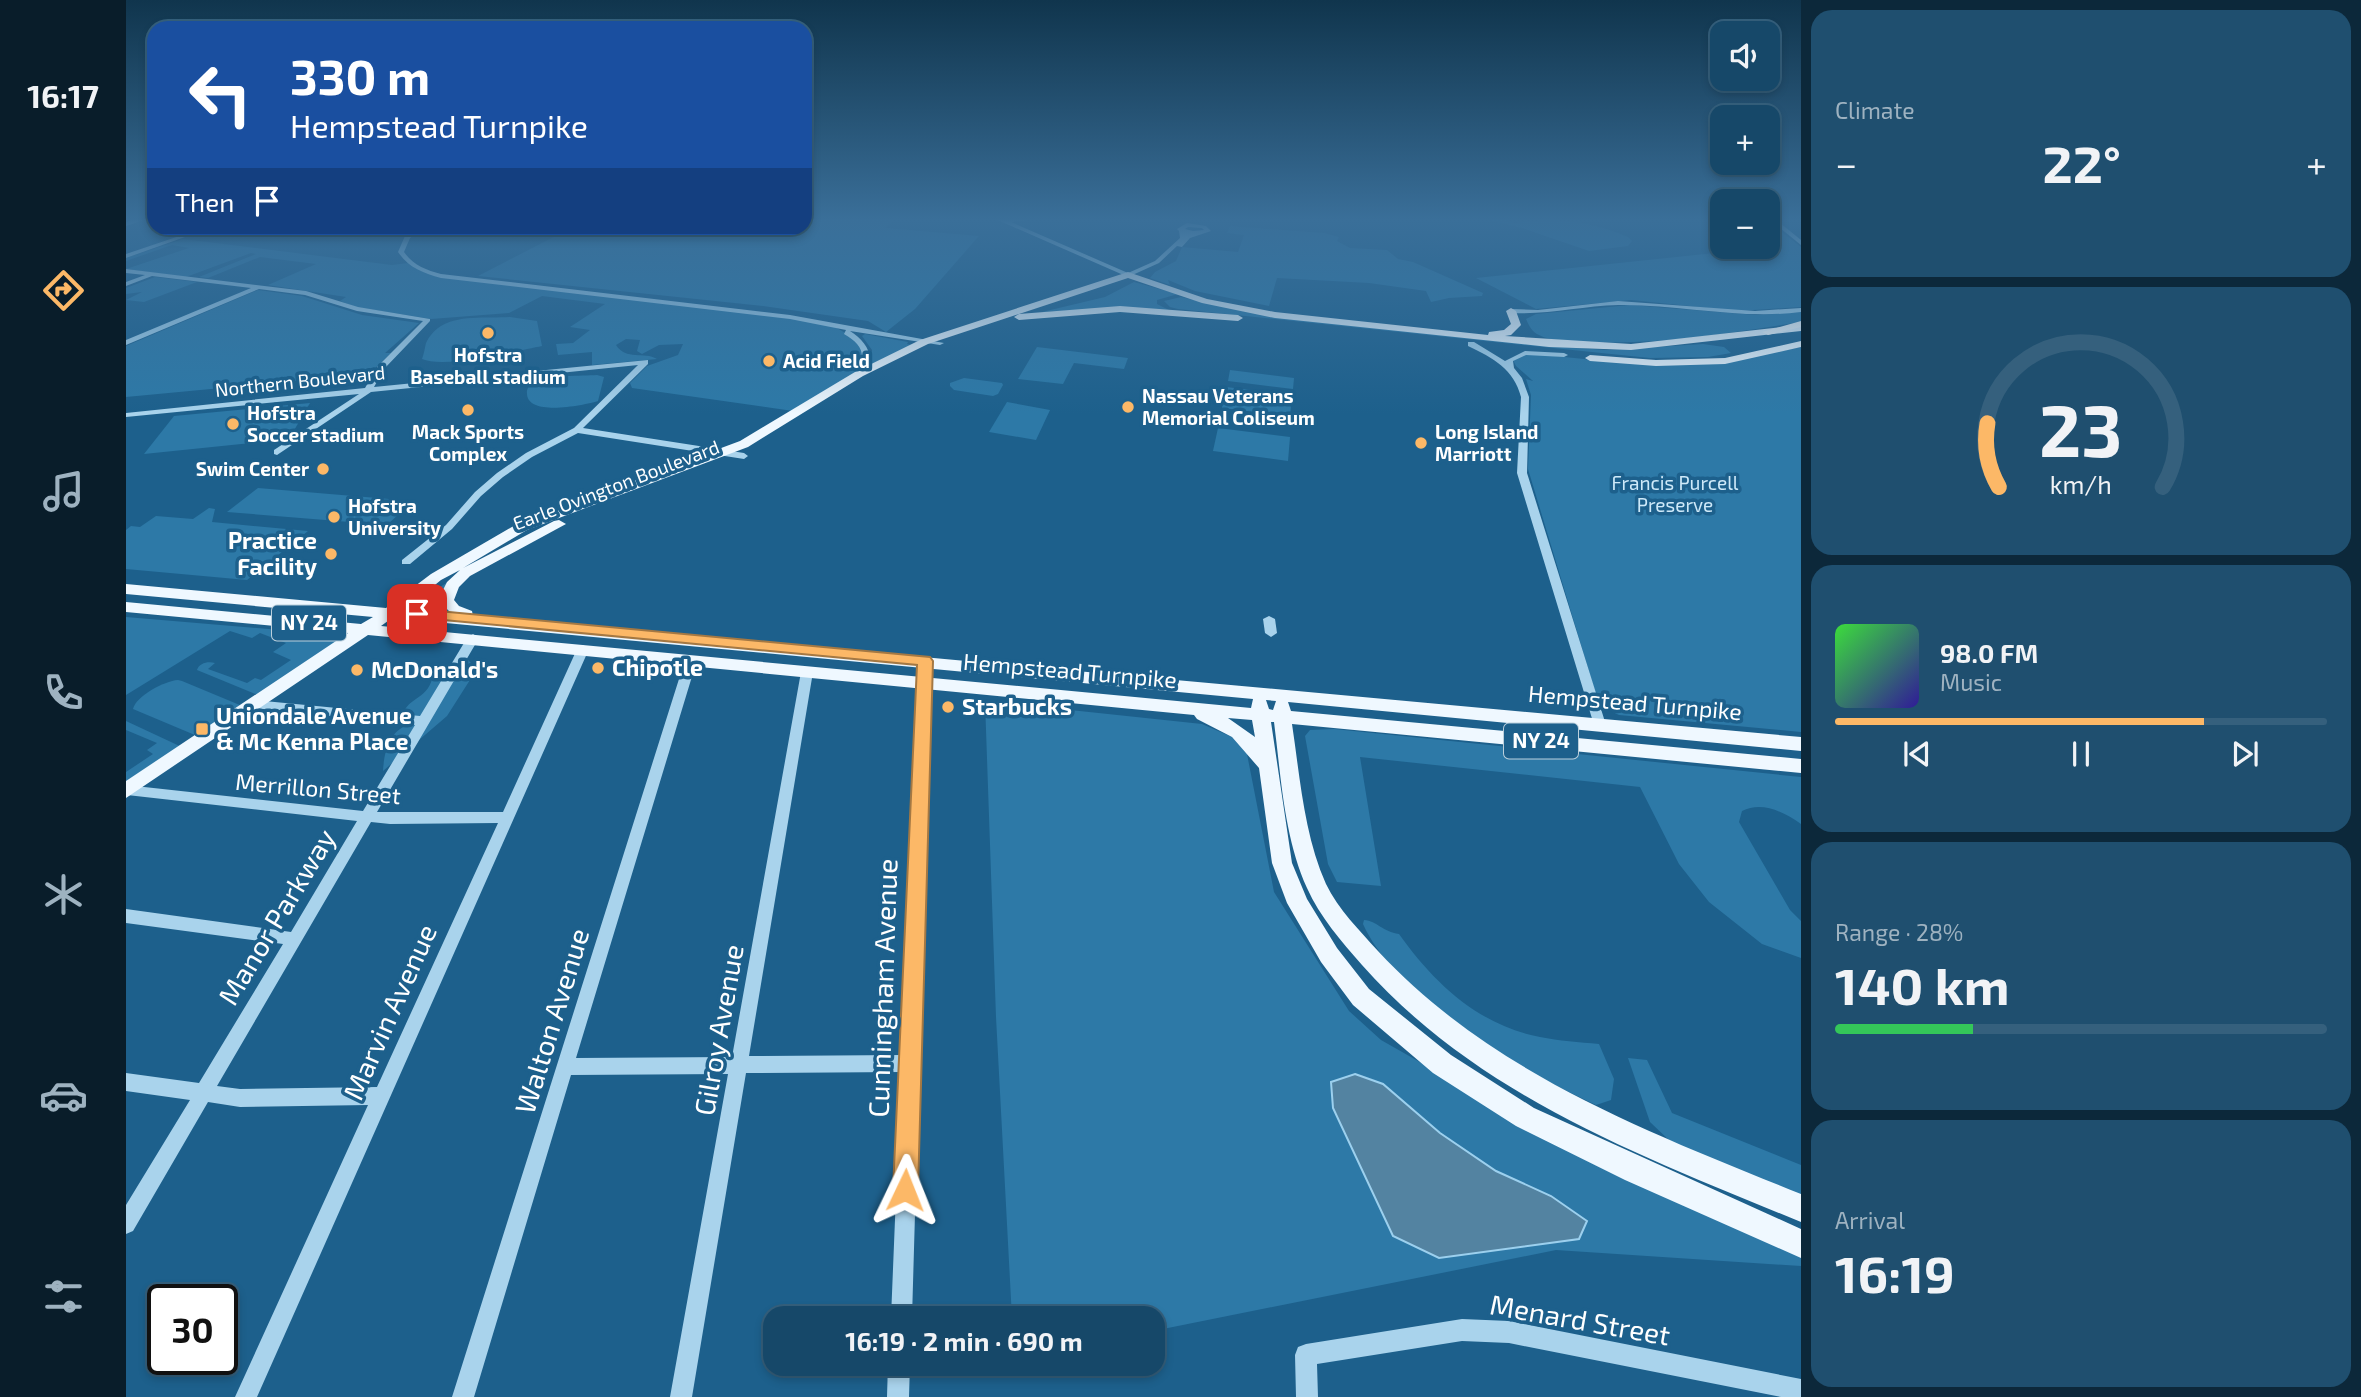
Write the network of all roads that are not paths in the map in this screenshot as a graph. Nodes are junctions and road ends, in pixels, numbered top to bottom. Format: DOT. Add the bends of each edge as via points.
graph roads {
  1 [pos="227,283"];
  2 [pos="503,283"];
  3 [pos="1106,283"];
  4 [pos="1119,283"];
  5 [pos="1151,283"];
  6 [pos="261,287"];
  7 [pos="1187,296"];
  8 [pos="1801,310"];
  9 [pos="1511,311"];
  10 [pos="1193,313"];
  11 [pos="1019,317"];
  12 [pos="828,323"];
  13 [pos="1801,326"];
  14 [pos="1430,331"];
  15 [pos="1768,332"];
  16 [pos="924,342"];
  17 [pos="1688,342"];
  18 [pos="126,343"];
  19 [pos="940,344"];
  20 [pos="1471,344"];
  21 [pos="1801,344"];
  22 [pos="1567,350"];
  23 [pos="1726,361"];
  24 [pos="1511,367"];
  25 [pos="859,374"];
  26 [pos="369,390"];
  27 [pos="126,415"];
  28 [pos="577,430"];
  29 [pos="276,452"];
  30 [pos="724,453"];
  31 [pos="744,456"];
  32 [pos="406,562"];
  33 [pos="467,571"];
  34 [pos="126,589"];
  35 [pos="126,607"];
  36 [pos="392,611"];
  37 [pos="1269,619"];
  38 [pos="486,620"];
  39 [pos="366,628"];
  40 [pos="1271,633"];
  41 [pos="473,638"];
  42 [pos="583,649"];
  43 [pos="848,653"];
  44 [pos="691,660"];
  45 [pos="925,661"];
  46 [pos="735,665"];
  47 [pos="807,672"];
  48 [pos="924,683"];
  49 [pos="1134,702"];
  50 [pos="254,704"];
  51 [pos="1270,704"];
  52 [pos="423,721"];
  53 [pos="1600,724"];
  54 [pos="1801,744"];
  55 [pos="1801,766"];
  56 [pos="1270,773"];
  57 [pos="127,791"];
  58 [pos="367,817"];
  59 [pos="506,817"];
  60 [pos="1318,889"];
  61 [pos="1293,891"];
  62 [pos="126,916"];
  63 [pos="295,939"];
  64 [pos="909,1063"];
  65 [pos="739,1065"];
  66 [pos="565,1067"];
  67 [pos="126,1082"];
  68 [pos="204,1091"];
  69 [pos="381,1096"];
  70 [pos="1801,1208"];
  71 [pos="126,1224"];
  72 [pos="1801,1244"];
  73 [pos="901,1306"];
  74 [pos="899,1376"];
  75 [pos="1801,1391"];
  76 [pos="246,1397"];
  77 [pos="463,1397"];
  78 [pos="681,1397"];
  79 [pos="898,1397"];
  80 [pos="1307,1397"];
  1 -- 6 [label="street"];
  2 -- 12 [label="street"];
  3 -- 16 [label="main road, Earle Ovington Boulevard"];
  4 -- 11 [label="main road, Earle Ovington Boulevard" via="1102,294"];
  5 -- 7 [label="main road"];
  6 -- 18 [label="street"];
  6 -- 26 [label="street" via="428,320 380,368"];
  7 -- 10 [label="main road" via="1162,299 1166,308"];
  7 -- 14 [label="main road" via="1275,315"];
  8 -- 9 [label="street" via="1754,314 1618,303"];
  9 -- 14 [label="main road" via="1516,325 1507,333"];
  9 -- 22 [label="main road" via="1530,330"];
  10 -- 11 [label="main road" via="1102,309"];
  10 -- 20 [label="main road"];
  11 -- 19 [label="main road, Earle Ovington Boulevard"];
  12 -- 16 [label="street"];
  12 -- 25 [label="street" via="855,336 866,348 868,359"];
  13 -- 15 [label="highway"];
  14 -- 22 [label="main road"];
  15 -- 17 [label="main road"];
  16 -- 19 [label="street"];
  16 -- 25 [label="main road, Earle Ovington Boulevard"];
  17 -- 22 [label="main road"];
  17 -- 23 [label="main road" via="1728,348 1734,353"];
  19 -- 31 [label="main road, Earle Ovington Boulevard" via="886,369 816,416"];
  20 -- 22 [label="main road"];
  20 -- 24 [label="street"];
  21 -- 23 [label="main road"];
  22 -- 23 [label="main road" via="1656,363"];
  22 -- 24 [label="street" via="1519,354 1509,360"];
  24 -- 53 [label="street" via="1525,394 1522,472"];
  25 -- 30 [label="main road, Earle Ovington Boulevard" via="764,434"];
  26 -- 27 [label="street, Northern Boulevard"];
  26 -- 28 [label="street, Northern Boulevard" via="645,362"];
  26 -- 29 [label="street"];
  28 -- 30 [label="street"];
  28 -- 32 [label="street" via="506,471"];
  30 -- 31 [label="street"];
  30 -- 36 [label="main road, Earle Ovington Boulevard" via="522,527 436,577"];
  31 -- 33 [label="main road, Earle Ovington Boulevard" via="578,516"];
  33 -- 36 [label="main road, Earle Ovington Boulevard"];
  33 -- 38 [label="main road" via="452,585 446,601 461,612"];
  34 -- 36 [label="main road, Hempstead Turnpike / NY 24"];
  35 -- 39 [label="main road, Hempstead Turnpike / NY 24"];
  36 -- 38 [label="main road, Hempstead Turnpike / NY 24"];
  36 -- 39 [label="main road"];
  37 -- 40 [label="street"];
  38 -- 43 [label="main road, Hempstead Turnpike / NY 24"];
  39 -- 41 [label="main road, Hempstead Turnpike / NY 24"];
  39 -- 50 [label="main road"];
  41 -- 42 [label="main road, Hempstead Turnpike / NY 24"];
  41 -- 52 [label="street, Manor Parkway"];
  42 -- 44 [label="main road, Hempstead Turnpike / NY 24"];
  42 -- 59 [label="street, Marvin Avenue"];
  43 -- 45 [label="main road, Hempstead Turnpike / NY 24"];
  43 -- 46 [label="main road" via="836,661 774,656"];
  44 -- 46 [label="main road, Hempstead Turnpike / NY 24"];
  44 -- 66 [label="street, Walton Avenue"];
  45 -- 48 [label="street, Cunningham Avenue"];
  45 -- 51 [label="main road, Hempstead Turnpike / NY 24"];
  46 -- 47 [label="main road, Hempstead Turnpike / NY 24"];
  47 -- 48 [label="main road, Hempstead Turnpike / NY 24"];
  47 -- 65 [label="street, Gilroy Avenue"];
  48 -- 49 [label="main road, Hempstead Turnpike / NY 24"];
  48 -- 64 [label="street, Cunningham Avenue"];
  49 -- 51 [label="main road, Hempstead Turnpike / NY 24"];
  49 -- 56 [label="main road" via="1220,720 1254,744"];
  50 -- 52 [label="street"];
  50 -- 57 [label="main road"];
  51 -- 53 [label="main road, Hempstead Turnpike / NY 24"];
  51 -- 55 [label="main road, Hempstead Turnpike / NY 24"];
  51 -- 56 [label="main road"];
  51 -- 60 [label="main road" via="1307,862"];
  52 -- 58 [label="street, Manor Parkway"];
  53 -- 54 [label="main road, Hempstead Turnpike / NY 24"];
  56 -- 61 [label="main road" via="1282,863"];
  57 -- 58 [label="street, Merrillon Street"];
  58 -- 59 [label="street, Merrillon Street"];
  58 -- 63 [label="street, Manor Parkway"];
  59 -- 69 [label="street, Marvin Avenue"];
  60 -- 61 [label="main road"];
  60 -- 70 [label="main road" via="1374,965 1456,1038 1535,1089"];
  61 -- 72 [label="main road" via="1329,956 1361,997 1442,1064 1525,1117"];
  62 -- 63 [label="street"];
  63 -- 68 [label="street, Manor Parkway"];
  64 -- 65 [label="street"];
  64 -- 73 [label="street, Cunningham Avenue"];
  65 -- 66 [label="street"];
  65 -- 78 [label="street, Gilroy Avenue"];
  66 -- 77 [label="street, Walton Avenue"];
  67 -- 68 [label="street"];
  68 -- 69 [label="street" via="240,1098"];
  68 -- 71 [label="street, Manor Parkway"];
  69 -- 76 [label="street, Marvin Avenue"];
  74 -- 79 [label="street"];
  75 -- 80 [label="street, Menard Street" via="1509,1332 1462,1331 1306,1355"];
}
